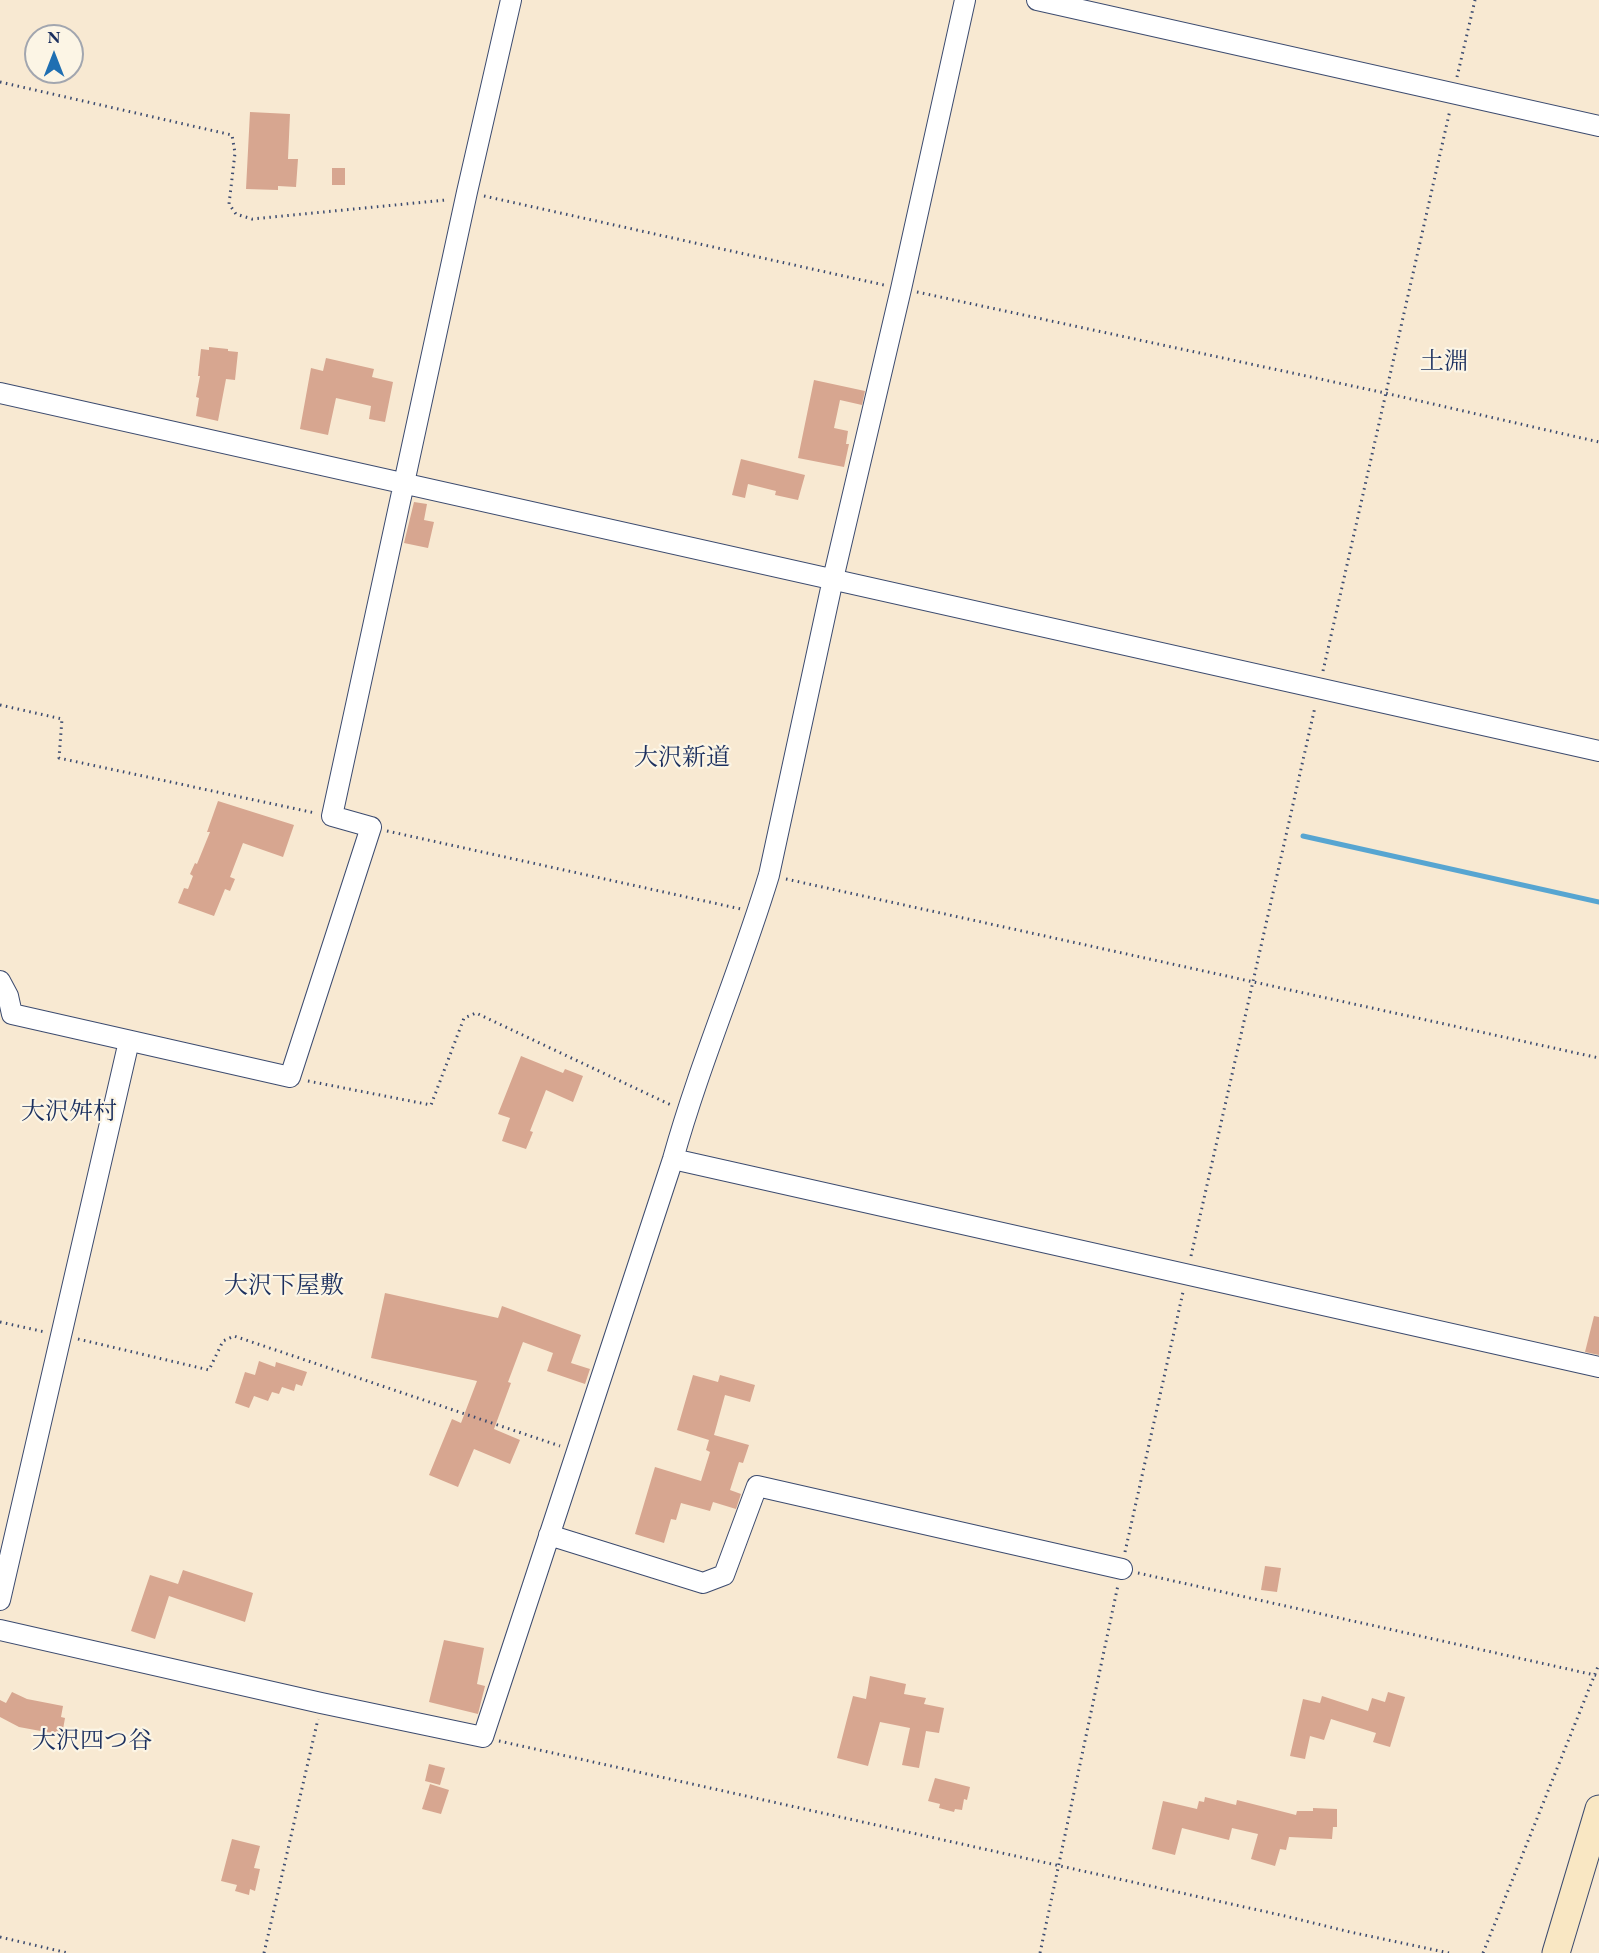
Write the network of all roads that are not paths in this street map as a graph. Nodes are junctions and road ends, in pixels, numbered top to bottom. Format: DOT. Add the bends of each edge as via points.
graph roads {
  1 [pos="511,0"];
  2 [pos="965,0"];
  3 [pos="1037,0"];
  4 [pos="1599,126"];
  5 [pos="0,393"];
  6 [pos="404,486"];
  7 [pos="833,579"];
  8 [pos="1599,751"];
  9 [pos="0,981"];
  10 [pos="129,1041"];
  11 [pos="673,1159"];
  12 [pos="1599,1367"];
  13 [pos="549,1535"];
  14 [pos="1122,1569"];
  15 [pos="0,1600"];
  16 [pos="0,1630"];
  17 [pos="1599,1809"];
  18 [pos="1556,1951"];
  1 -- 6 [label="street"];
  2 -- 7 [label="street"];
  3 -- 4 [label="street"];
  5 -- 6 [label="street"];
  6 -- 7 [label="street"];
  6 -- 10 [label="street" via="332,816 371,827 290,1077"];
  7 -- 8 [label="street"];
  7 -- 11 [label="street" via="769,875"];
  9 -- 10 [label="street" via="9,996 12,1014"];
  10 -- 15 [label="street"];
  11 -- 12 [label="street"];
  11 -- 13 [label="street"];
  13 -- 14 [label="street" via="703,1583 724,1575 757,1486"];
  13 -- 16 [label="street" via="483,1737"];
  17 -- 18 [label="street"];
}
